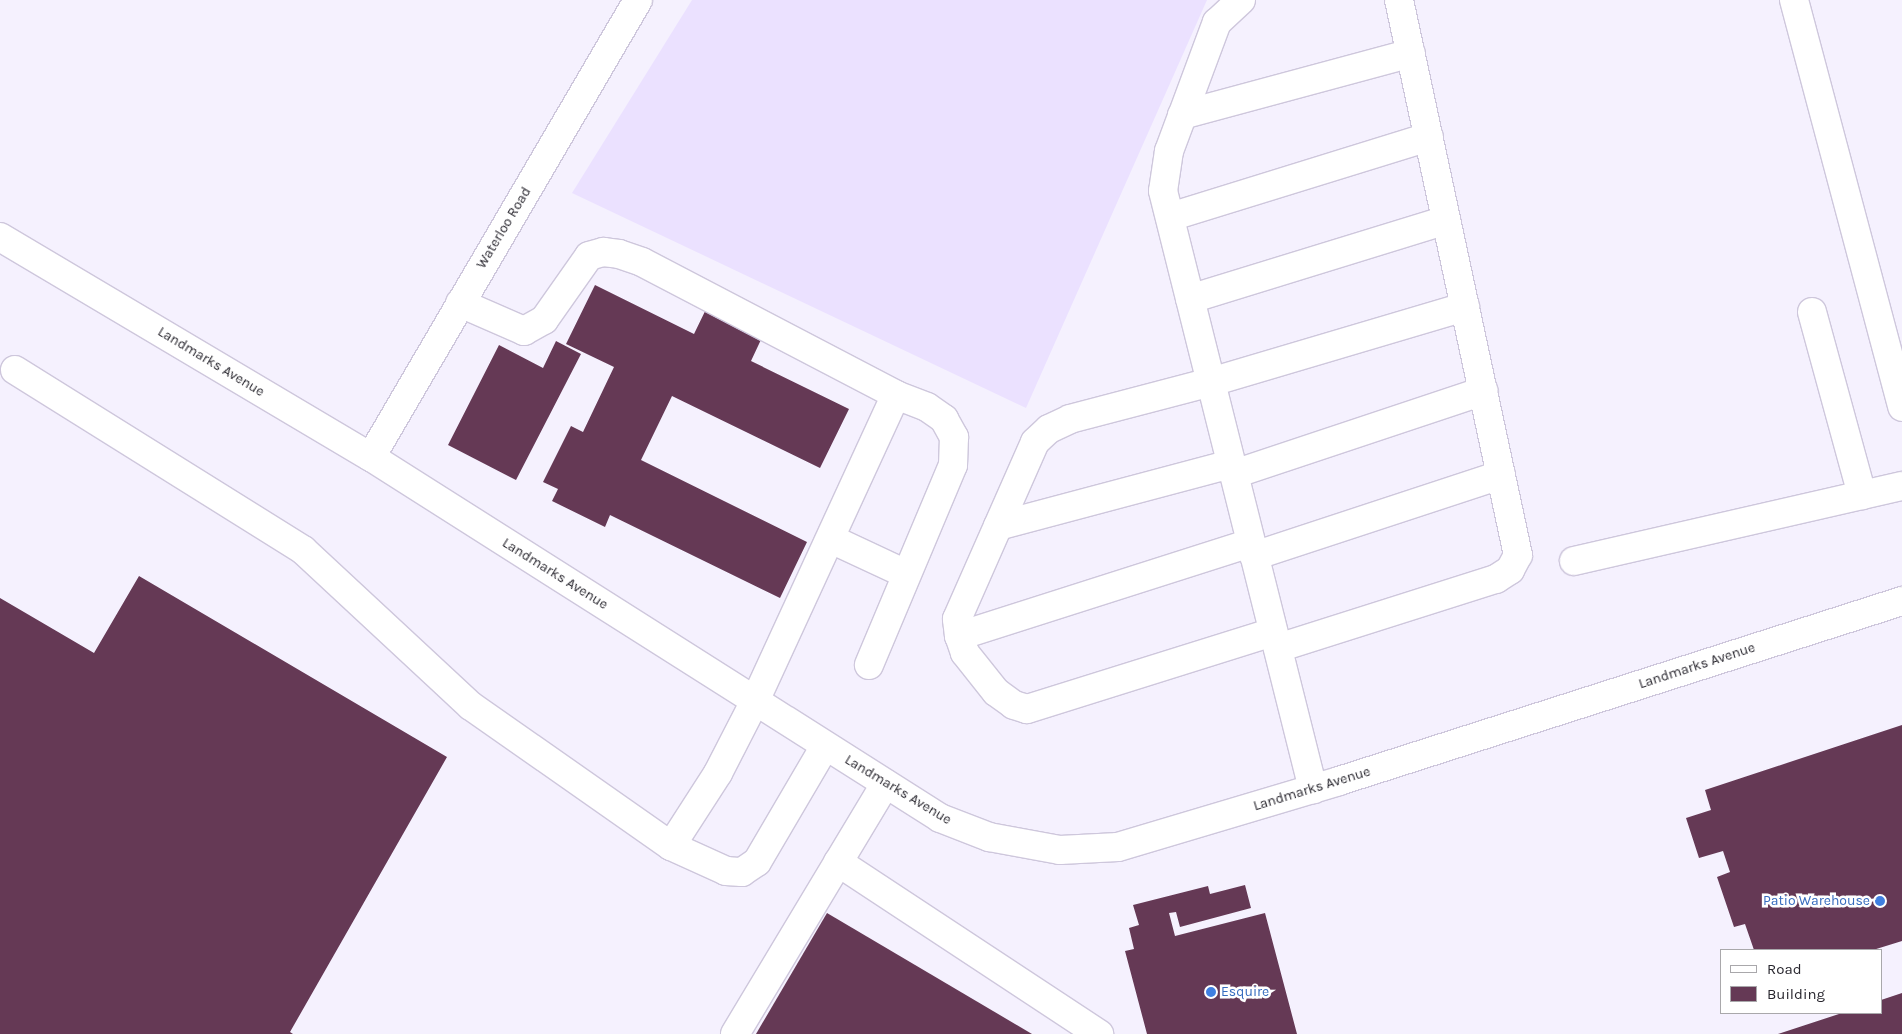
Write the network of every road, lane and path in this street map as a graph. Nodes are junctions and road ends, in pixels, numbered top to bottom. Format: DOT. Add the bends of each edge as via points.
graph roads {
  1 [pos="638,0"];
  2 [pos="1241,0"];
  3 [pos="1399,0"];
  4 [pos="1794,0"];
  5 [pos="1411,54"];
  6 [pos="1182,115"];
  7 [pos="1429,137"];
  8 [pos="1170,217"];
  9 [pos="1446,220"];
  10 [pos="0,237"];
  11 [pos="1190,299"];
  12 [pos="460,303"];
  13 [pos="1465,307"];
  14 [pos="1812,312"];
  15 [pos="16,370"];
  16 [pos="1211,382"];
  17 [pos="1484,391"];
  18 [pos="896,395"];
  19 [pos="1902,406"];
  20 [pos="371,458"];
  21 [pos="1232,469"];
  22 [pos="1501,475"];
  23 [pos="1902,486"];
  24 [pos="1862,495"];
  25 [pos="998,526"];
  26 [pos="831,539"];
  27 [pos="1253,549"];
  28 [pos="1574,561"];
  29 [pos="906,574"];
  30 [pos="1902,601"];
  31 [pos="959,636"];
  32 [pos="1276,640"];
  33 [pos="869,665"];
  34 [pos="755,701"];
  35 [pos="825,746"];
  36 [pos="885,784"];
  37 [pos="1313,789"];
  38 [pos="671,846"];
  39 [pos="838,862"];
  40 [pos="736,1034"];
  41 [pos="1099,1034"];
  1 -- 12 [label="street, Waterloo Road"];
  2 -- 6 [label="street" via="1216,22"];
  3 -- 5 [label="street"];
  4 -- 19 [label="street"];
  5 -- 6 [label="street"];
  5 -- 7 [label="street"];
  6 -- 8 [label="street" via="1165,169 1163,191"];
  7 -- 8 [label="street"];
  7 -- 9 [label="street"];
  8 -- 11 [label="street"];
  9 -- 11 [label="street"];
  9 -- 13 [label="street"];
  10 -- 20 [label="street, Landmarks Avenue"];
  11 -- 16 [label="street"];
  12 -- 18 [label="street" via="524,331 544,320 589,256 603,252 619,254 642,262"];
  12 -- 20 [label="street, Waterloo Road"];
  13 -- 16 [label="street"];
  13 -- 17 [label="street"];
  14 -- 24 [label="street"];
  15 -- 38 [label="street" via="303,550 471,706"];
  16 -- 21 [label="street"];
  16 -- 25 [label="street" via="1070,419 1050,429 1035,442"];
  17 -- 21 [label="street"];
  17 -- 22 [label="street"];
  18 -- 26 [label="street"];
  18 -- 29 [label="street" via="927,407 944,419 954,437 953,466"];
  20 -- 34 [label="street, Landmarks Avenue"];
  21 -- 25 [label="street"];
  21 -- 27 [label="street"];
  22 -- 27 [label="street"];
  22 -- 32 [label="street" via="1518,555 1510,570 1496,579"];
  23 -- 24 [label="street"];
  24 -- 28 [label="street"];
  25 -- 31 [label="street" via="957,619"];
  26 -- 29 [label="street"];
  26 -- 34 [label="street"];
  27 -- 31 [label="street"];
  27 -- 32 [label="street"];
  29 -- 33 [label="street"];
  30 -- 37 [label="street, Landmarks Avenue"];
  31 -- 32 [label="street" via="965,653 996,692 1014,705 1027,708"];
  32 -- 37 [label="street"];
  34 -- 35 [label="street, Landmarks Avenue"];
  34 -- 38 [label="street" via="718,773"];
  35 -- 36 [label="street, Landmarks Avenue"];
  35 -- 38 [label="street" via="757,862 742,872 726,871"];
  36 -- 37 [label="street, Landmarks Avenue" via="940,818 989,837 1060,850 1118,847"];
  36 -- 39 [label="street"];
  39 -- 40 [label="street"];
  39 -- 41 [label="street"];
}
